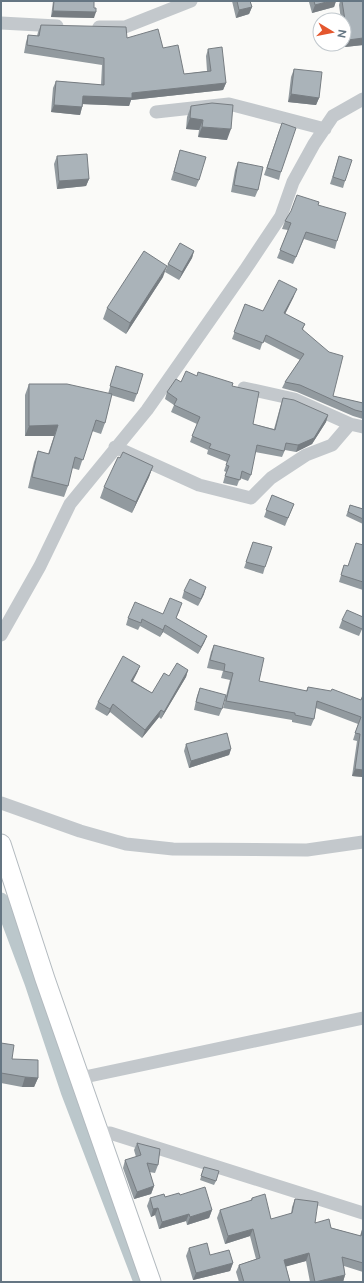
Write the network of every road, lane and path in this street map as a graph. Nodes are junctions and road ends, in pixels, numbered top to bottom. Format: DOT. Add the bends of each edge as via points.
graph roads {
  1 [pos="191,1"];
  2 [pos="1,23"];
  3 [pos="69,26"];
  4 [pos="85,26"];
  5 [pos="363,99"];
  6 [pos="156,112"];
  7 [pos="325,129"];
  8 [pos="244,388"];
  9 [pos="350,424"];
  10 [pos="363,427"];
  11 [pos="115,447"];
  12 [pos="1,635"];
  13 [pos="1,803"];
  14 [pos="363,842"];
  15 [pos="1,844"];
  16 [pos="363,1018"];
  17 [pos="80,1078"];
  18 [pos="100,1134"];
  19 [pos="363,1213"];
  20 [pos="151,1282"];
  1 -- 4 [label="street" via="125,27"];
  2 -- 3 [label="street"];
  5 -- 7 [label="street" via="333,116"];
  6 -- 7 [label="street" via="229,104"];
  7 -- 11 [label="street" via="293,182 281,216 147,410"];
  8 -- 9 [label="street" via="294,399"];
  9 -- 10 [label="street"];
  9 -- 11 [label="street" via="332,445 306,456 271,478 250,498 199,485"];
  11 -- 12 [label="street" via="70,504 40,566"];
  13 -- 14 [label="street" via="126,844 173,849 307,850"];
  15 -- 17 [label="street"];
  16 -- 17 [label="street"];
  17 -- 18 [label="street"];
  18 -- 19 [label="street" via="110,1133"];
  18 -- 20 [label="street"];
}
